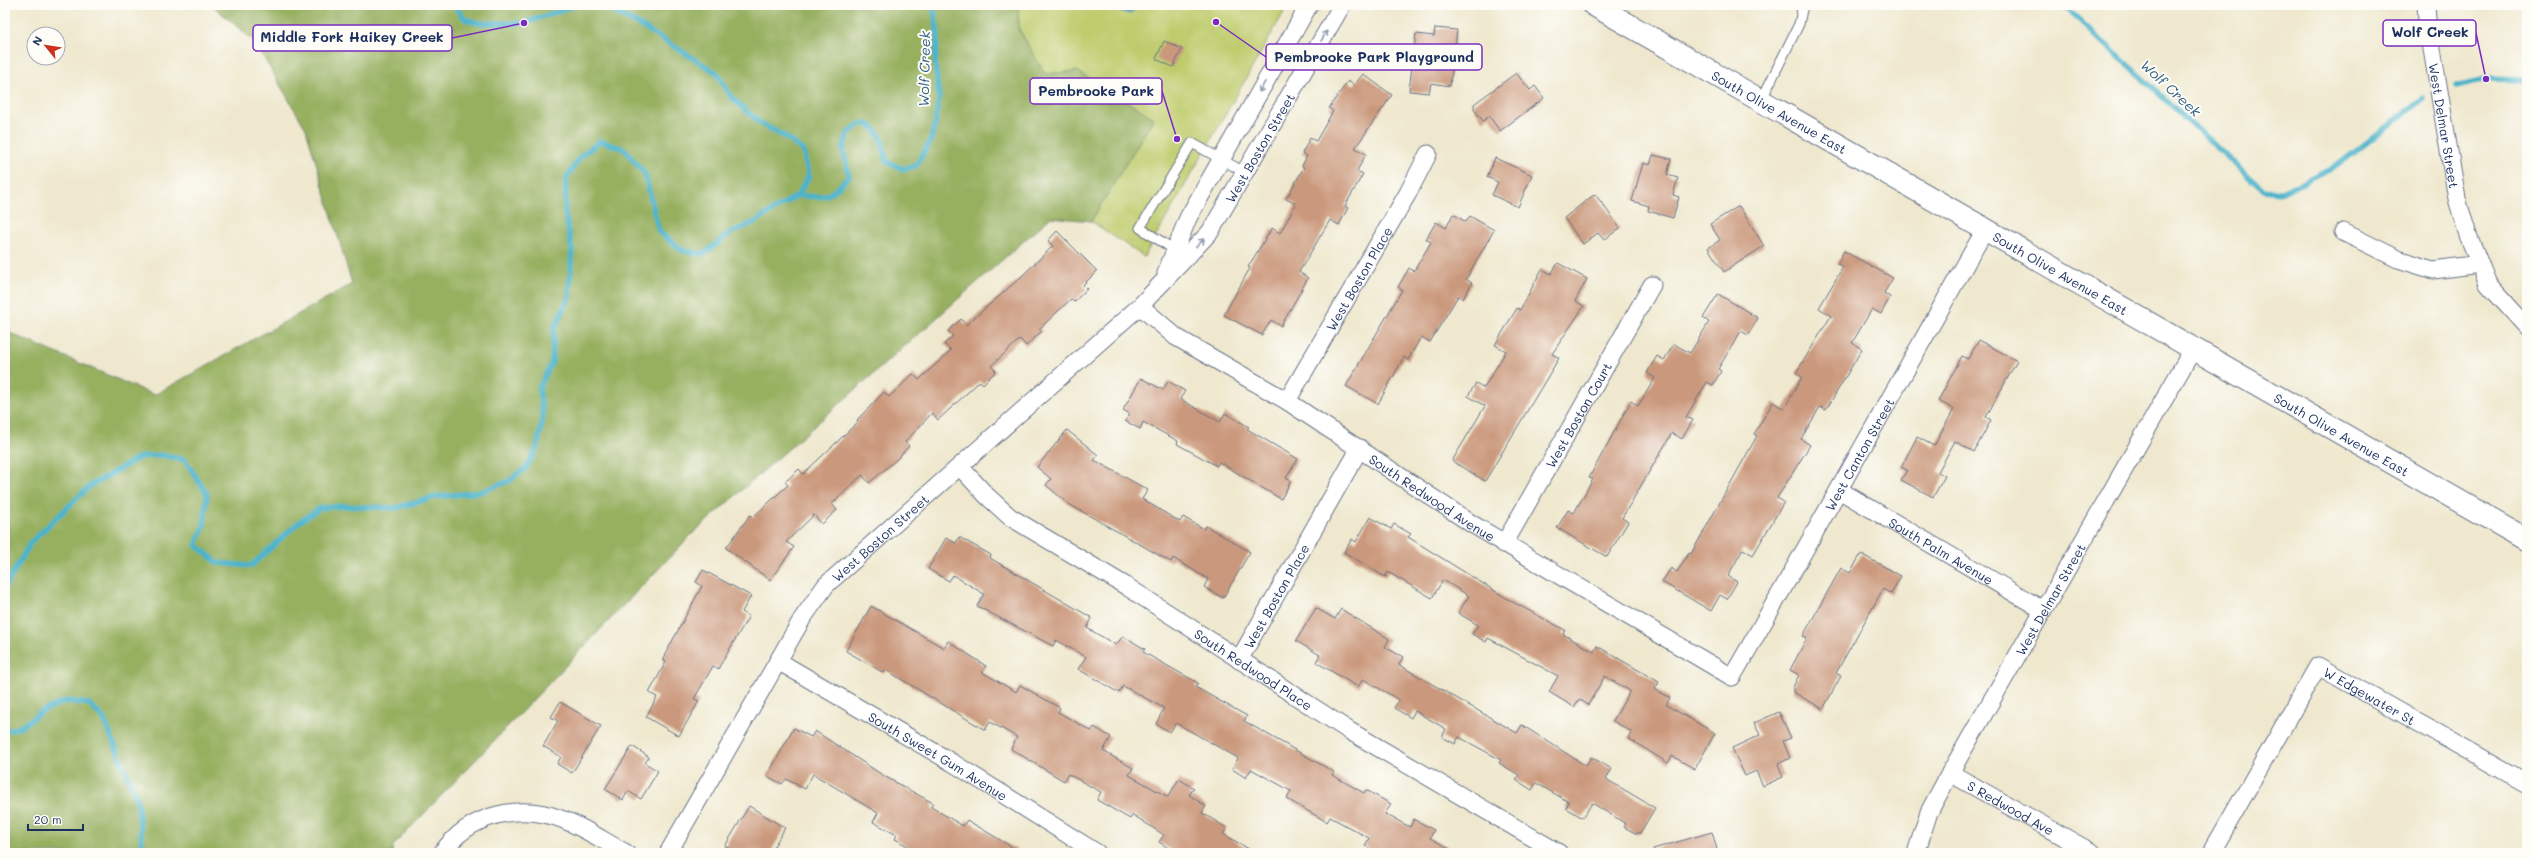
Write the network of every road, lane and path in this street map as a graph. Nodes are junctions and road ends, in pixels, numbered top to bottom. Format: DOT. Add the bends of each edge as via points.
graph roads {
  1 [pos="1309,5"];
  2 [pos="1342,5"];
  3 [pos="1594,5"];
  4 [pos="1803,5"];
  5 [pos="2426,5"];
  6 [pos="1761,101"];
  7 [pos="1428,154"];
  8 [pos="1221,158"];
  9 [pos="1246,173"];
  10 [pos="1984,230"];
  11 [pos="2343,232"];
  12 [pos="1181,253"];
  13 [pos="2480,264"];
  14 [pos="1652,285"];
  15 [pos="1140,306"];
  16 [pos="2527,327"];
  17 [pos="2193,350"];
  18 [pos="1287,400"];
  19 [pos="1360,448"];
  20 [pos="960,467"];
  21 [pos="1839,490"];
  22 [pos="2527,540"];
  23 [pos="1504,544"];
  24 [pos="2044,610"];
  25 [pos="1239,660"];
  26 [pos="778,661"];
  27 [pos="1732,677"];
  28 [pos="1950,773"];
  29 [pos="2527,784"];
  30 [pos="442,853"];
  31 [pos="626,853"];
  32 [pos="668,853"];
  33 [pos="1097,853"];
  34 [pos="1559,853"];
  35 [pos="1916,853"];
  36 [pos="2093,853"];
  37 [pos="2211,853"];
  1 -- 8 [label="street, West Boston Street, one-way"];
  9 -- 2 [label="street, West Boston Street, one-way"];
  3 -- 6 [label="street, South Olive Avenue East"];
  4 -- 6 [label="lane" via="1799,24"];
  5 -- 13 [label="street, West Delmar Street" via="2457,199"];
  6 -- 10 [label="street, South Olive Avenue East"];
  7 -- 18 [label="street, West Boston Place" via="1408,193"];
  8 -- 9 [label="lane"];
  8 -- 12 [label="street, West Boston Street" via="1188,218"];
  8 -- 12 [label="lane" via="1192,143 1140,228"];
  12 -- 9 [label="street, West Boston Street, one-way" via="1210,232"];
  10 -- 17 [label="street, South Olive Avenue East"];
  10 -- 21 [label="street, West Canton Street"];
  11 -- 13 [label="street" via="2398,259 2433,270"];
  12 -- 15 [label="street, West Boston Street" via="1163,280"];
  13 -- 16 [label="street, West Delmar Street" via="2488,284"];
  14 -- 23 [label="street, West Boston Court"];
  15 -- 18 [label="street, South Redwood Avenue" via="1176,337"];
  15 -- 20 [label="street, West Boston Street"];
  17 -- 22 [label="street, South Olive Avenue East"];
  17 -- 24 [label="street, West Delmar Street"];
  18 -- 19 [label="street, South Redwood Avenue"];
  19 -- 23 [label="street, South Redwood Avenue"];
  19 -- 25 [label="street, West Boston Place"];
  20 -- 25 [label="street, South Redwood Place" via="1010,517 1126,586"];
  20 -- 26 [label="street, West Boston Street" via="826,585 802,619"];
  21 -- 24 [label="street, South Palm Avenue"];
  21 -- 27 [label="street, West Canton Street"];
  23 -- 27 [label="street, South Redwood Avenue"];
  24 -- 28 [label="street, West Delmar Street"];
  25 -- 34 [label="street, South Redwood Place" via="1348,730"];
  26 -- 32 [label="street, West Boston Street"];
  26 -- 33 [label="street, South Sweet Gum Avenue" via="953,763"];
  28 -- 35 [label="street, West Delmar Street" via="1929,812"];
  28 -- 36 [label="street, S Redwood Ave"];
  29 -- 37 [label="street, W Edgewater St" via="2318,666"];
  30 -- 31 [label="street" via="452,838 474,823 499,814 525,811 576,825"];
}
